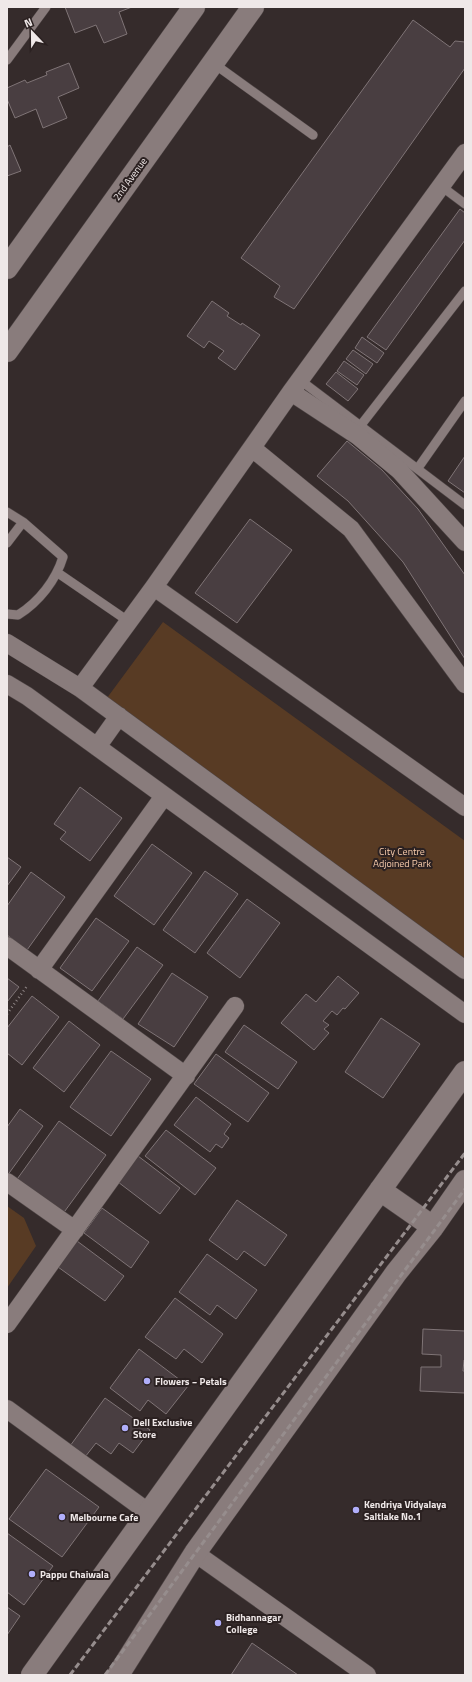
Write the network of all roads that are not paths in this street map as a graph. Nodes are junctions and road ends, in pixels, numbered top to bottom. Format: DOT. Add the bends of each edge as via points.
graph roads {
  1 [pos="46,7"];
  2 [pos="194,7"];
  3 [pos="253,7"];
  4 [pos="7,60"];
  5 [pos="213,63"];
  6 [pos="313,135"];
  7 [pos="465,153"];
  8 [pos="441,186"];
  9 [pos="465,204"];
  10 [pos="7,268"];
  11 [pos="465,291"];
  12 [pos="7,351"];
  13 [pos="295,386"];
  14 [pos="465,401"];
  15 [pos="361,425"];
  16 [pos="252,448"];
  17 [pos="418,468"];
  18 [pos="465,505"];
  19 [pos="7,512"];
  20 [pos="23,522"];
  21 [pos="465,542"];
  22 [pos="7,543"];
  23 [pos="58,573"];
  24 [pos="154,588"];
  25 [pos="7,614"];
  26 [pos="128,621"];
  27 [pos="7,643"];
  28 [pos="7,684"];
  29 [pos="465,684"];
  30 [pos="80,688"];
  31 [pos="119,716"];
  32 [pos="97,747"];
  33 [pos="164,796"];
  34 [pos="465,807"];
  35 [pos="7,946"];
  36 [pos="39,970"];
  37 [pos="465,970"];
  38 [pos="235,1006"];
  39 [pos="465,1014"];
  40 [pos="465,1072"];
  41 [pos="186,1076"];
  42 [pos="465,1181"];
  43 [pos="7,1182"];
  44 [pos="380,1190"];
  45 [pos="433,1227"];
  46 [pos="75,1230"];
  47 [pos="7,1324"];
  48 [pos="7,1409"];
  49 [pos="148,1512"];
  50 [pos="195,1553"];
  51 [pos="32,1675"];
  52 [pos="118,1675"];
  53 [pos="367,1675"];
  1 -- 4 [label="lane"];
  2 -- 10 [label="main road"];
  3 -- 5 [label="main road, 2nd Avenue"];
  5 -- 6 [label="lane"];
  5 -- 12 [label="main road, 2nd Avenue"];
  7 -- 8 [label="street"];
  8 -- 9 [label="lane"];
  8 -- 13 [label="street"];
  11 -- 15 [label="lane"];
  13 -- 15 [label="lane"];
  13 -- 16 [label="street"];
  13 -- 21 [label="street" via="399,470"];
  14 -- 17 [label="lane"];
  15 -- 17 [label="lane"];
  16 -- 24 [label="street"];
  16 -- 29 [label="street" via="351,529"];
  17 -- 18 [label="lane"];
  19 -- 20 [label="lane"];
  20 -- 22 [label="lane"];
  20 -- 23 [label="lane" via="63,557"];
  23 -- 25 [label="lane" via="27,610 18,616"];
  23 -- 26 [label="lane"];
  24 -- 26 [label="street"];
  24 -- 34 [label="street"];
  26 -- 30 [label="street"];
  27 -- 30 [label="street"];
  28 -- 32 [label="street"];
  30 -- 31 [label="street"];
  31 -- 32 [label="street"];
  31 -- 37 [label="street"];
  32 -- 33 [label="street"];
  33 -- 36 [label="street"];
  33 -- 39 [label="street"];
  35 -- 36 [label="street"];
  36 -- 41 [label="street"];
  38 -- 41 [label="street"];
  40 -- 44 [label="main road"];
  41 -- 46 [label="street"];
  42 -- 45 [label="main road"];
  43 -- 46 [label="street"];
  44 -- 45 [label="main road"];
  44 -- 49 [label="main road"];
  45 -- 50 [label="main road" via="396,1273"];
  46 -- 47 [label="street"];
  48 -- 49 [label="street"];
  49 -- 51 [label="main road"];
  50 -- 52 [label="main road"];
  50 -- 53 [label="street"];
}
